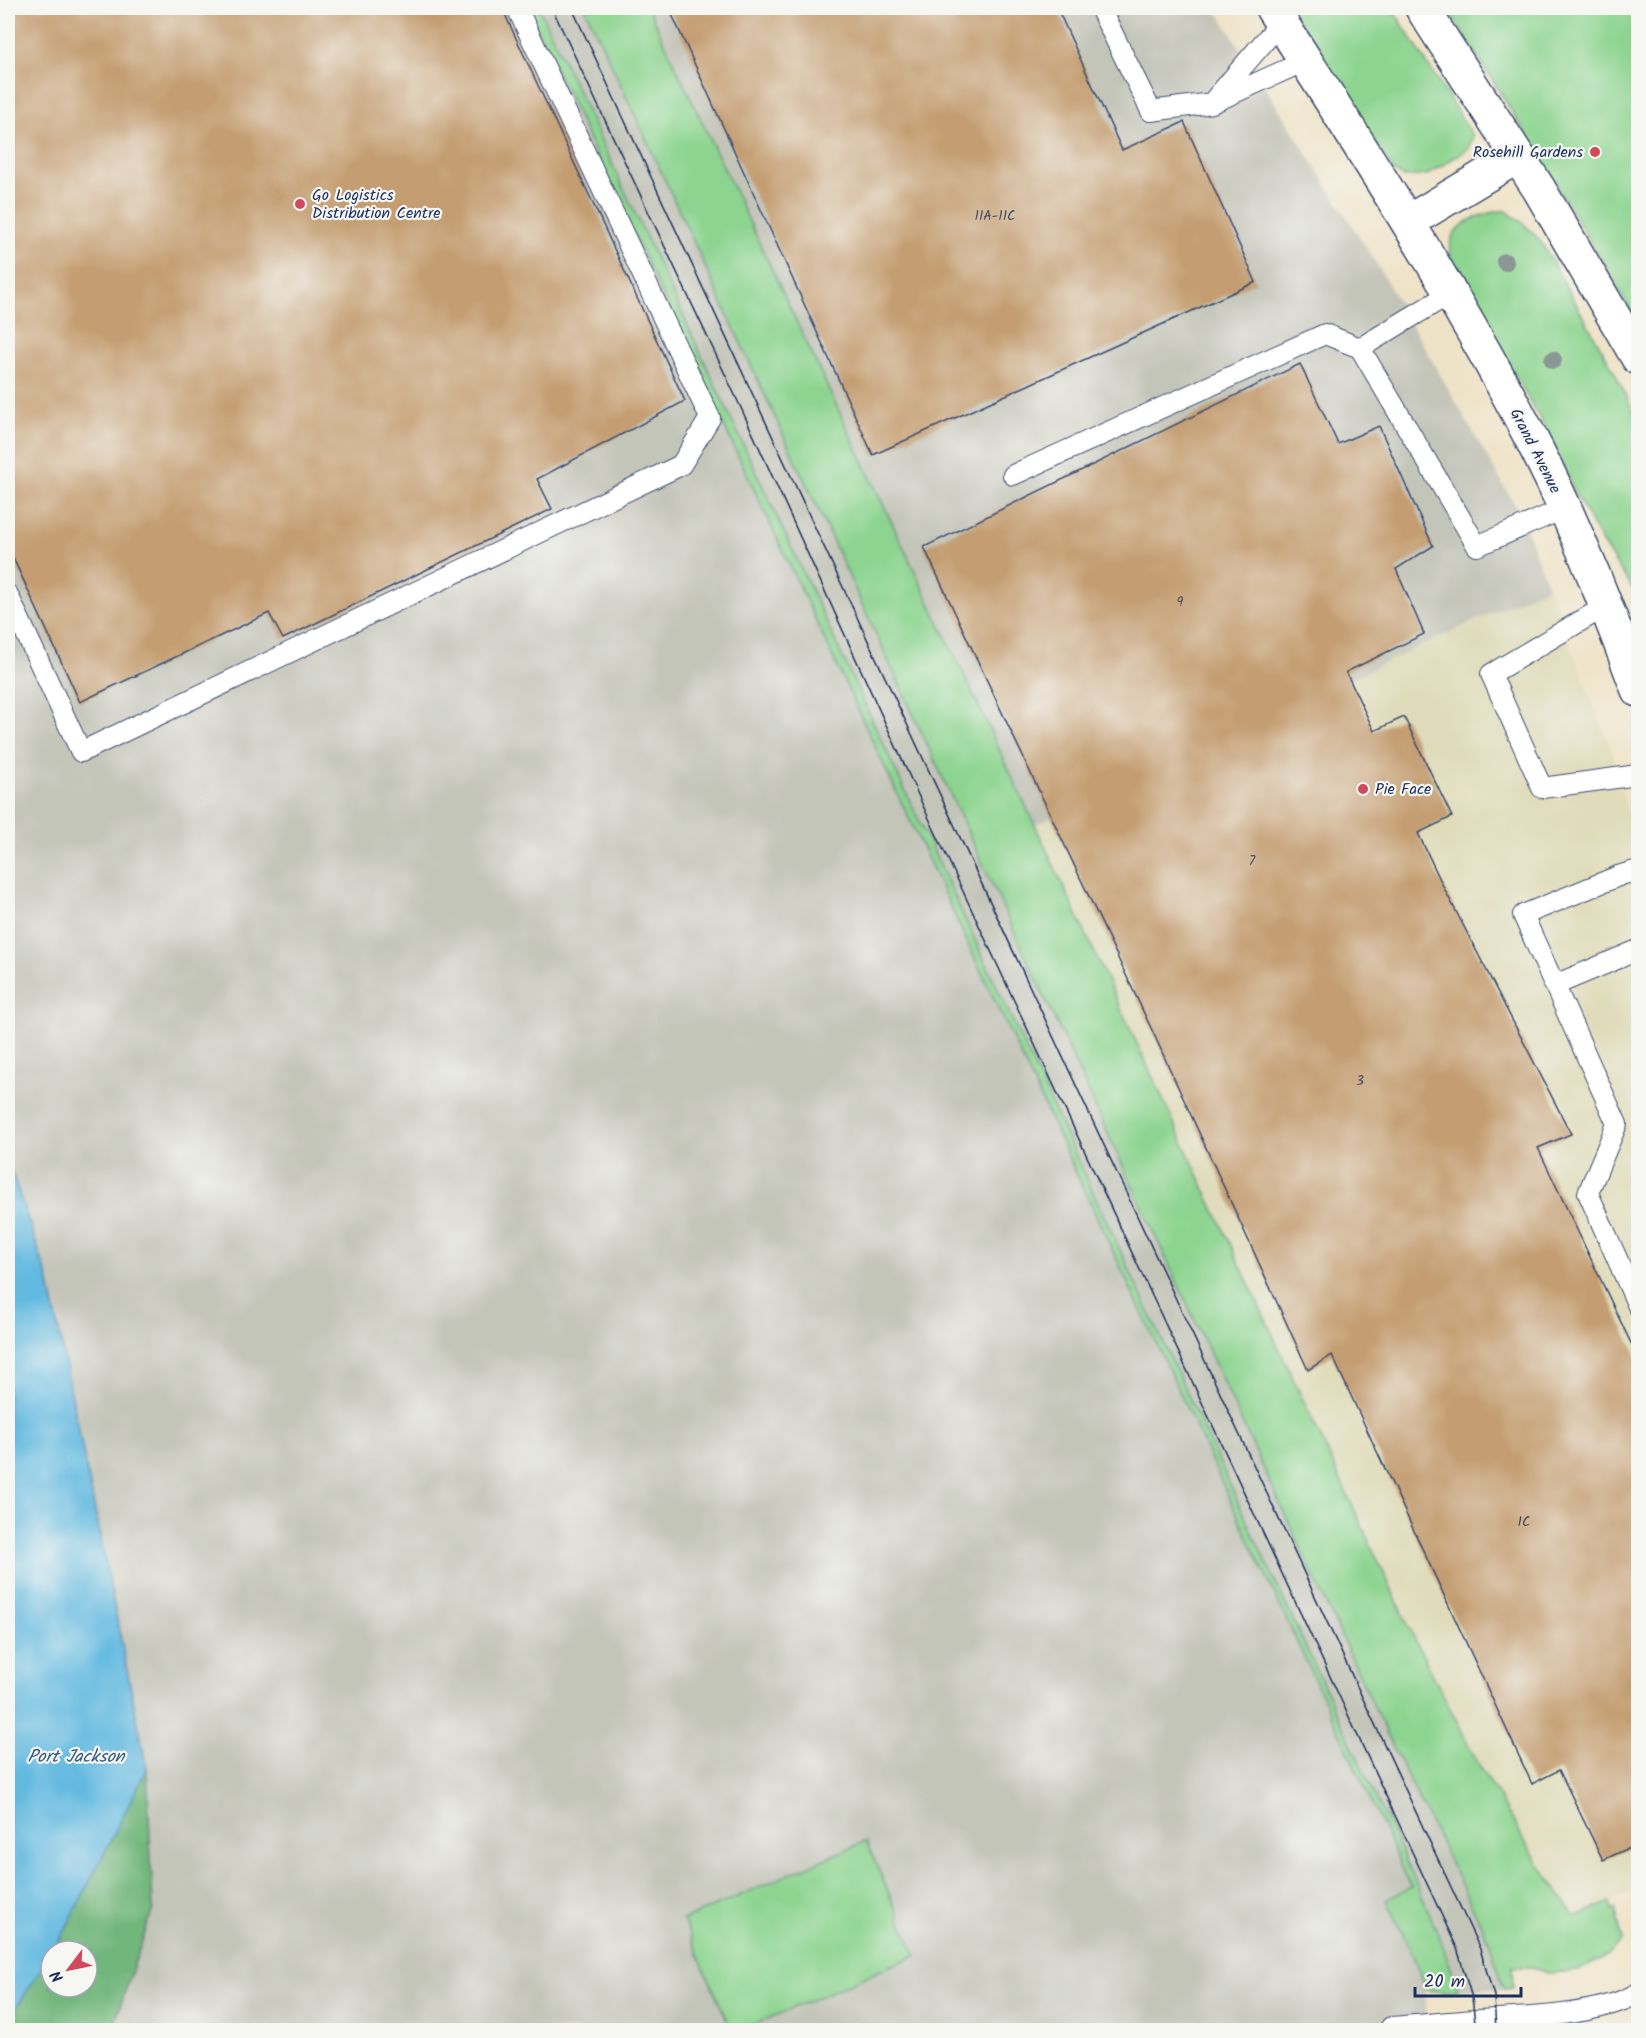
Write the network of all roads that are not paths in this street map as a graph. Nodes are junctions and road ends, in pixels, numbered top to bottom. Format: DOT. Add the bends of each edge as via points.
graph roads {
  1 [pos="517,8"];
  2 [pos="1100,8"];
  3 [pos="1422,8"];
  4 [pos="1276,15"];
  5 [pos="1305,61"];
  6 [pos="1212,103"];
  7 [pos="1518,156"];
  8 [pos="1408,222"];
  9 [pos="1451,293"];
  10 [pos="1360,348"];
  11 [pos="1638,358"];
  12 [pos="1012,475"];
  13 [pos="1563,508"];
  14 [pos="8,595"];
  15 [pos="1606,606"];
  16 [pos="1638,690"];
  17 [pos="1638,775"];
  18 [pos="1638,870"];
  19 [pos="1638,950"];
  20 [pos="1555,984"];
  21 [pos="1638,1306"];
  22 [pos="1638,1993"];
  23 [pos="1391,2027"];
  1 -- 14 [label="lane" via="710,418 681,465 81,752"];
  2 -- 6 [label="lane" via="1151,111"];
  3 -- 7 [label="street"];
  4 -- 5 [label="street, Grand Avenue"];
  4 -- 6 [label="lane"];
  5 -- 6 [label="lane"];
  5 -- 8 [label="street, Grand Avenue"];
  7 -- 8 [label="street"];
  7 -- 11 [label="street"];
  8 -- 9 [label="street, Grand Avenue"];
  9 -- 10 [label="lane"];
  9 -- 13 [label="street, Grand Avenue" via="1538,453"];
  10 -- 12 [label="lane" via="1325,334"];
  10 -- 13 [label="lane" via="1477,546"];
  13 -- 15 [label="street, Grand Avenue"];
  15 -- 16 [label="street, Grand Avenue"];
  15 -- 17 [label="lane" via="1491,674 1542,788"];
  18 -- 20 [label="lane" via="1523,915"];
  19 -- 20 [label="lane"];
  20 -- 21 [label="lane" via="1617,1124 1588,1193"];
  22 -- 23 [label="lane" via="1614,2005 1540,2016"];
}
